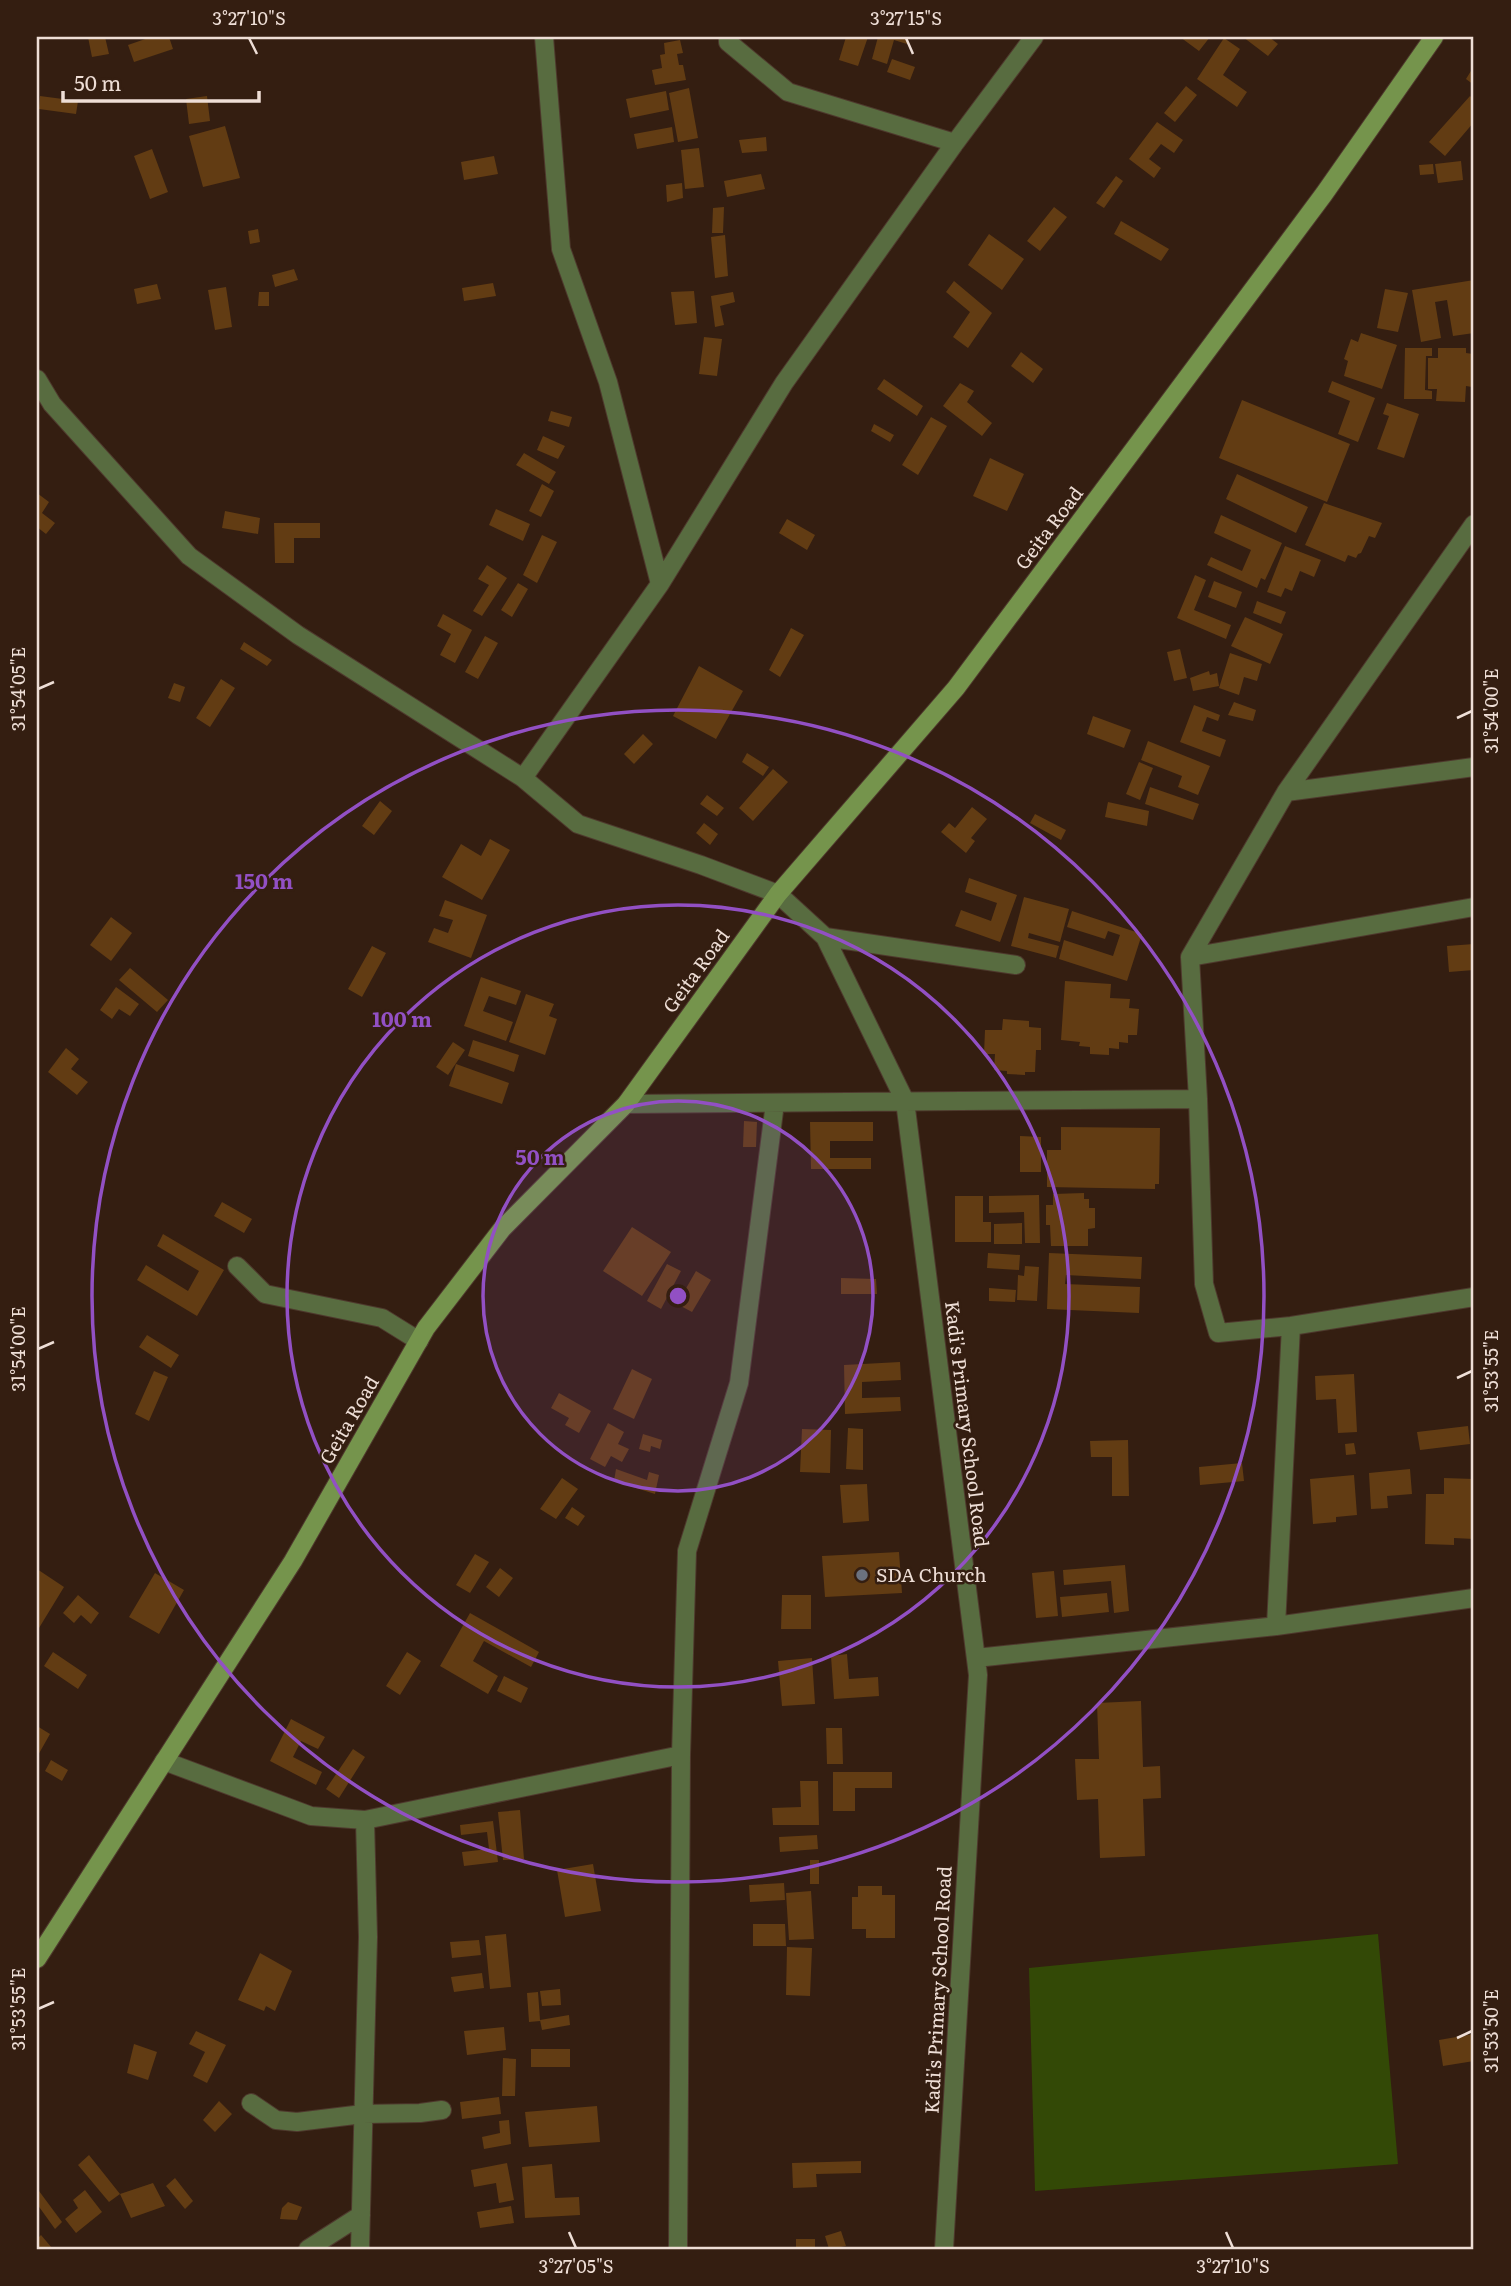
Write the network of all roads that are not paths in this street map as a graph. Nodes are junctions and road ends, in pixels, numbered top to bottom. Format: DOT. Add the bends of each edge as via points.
graph roads {
  1 [pos="544,37"];
  2 [pos="728,37"];
  3 [pos="1034,37"];
  4 [pos="1434,37"];
  5 [pos="955,143"];
  6 [pos="37,379"];
  7 [pos="1474,524"];
  8 [pos="660,584"];
  9 [pos="1474,767"];
  10 [pos="523,778"];
  11 [pos="1286,792"];
  12 [pos="778,894"];
  13 [pos="1474,907"];
  14 [pos="825,937"];
  15 [pos="1190,957"];
  16 [pos="1016,965"];
  17 [pos="1198,1099"];
  18 [pos="905,1101"];
  19 [pos="775,1102"];
  20 [pos="625,1104"];
  21 [pos="237,1266"];
  22 [pos="1474,1297"];
  23 [pos="1291,1326"];
  24 [pos="419,1341"];
  25 [pos="1474,1598"];
  26 [pos="1276,1626"];
  27 [pos="976,1658"];
  28 [pos="681,1755"];
  29 [pos="164,1761"];
  30 [pos="365,1820"];
  31 [pos="37,1959"];
  32 [pos="251,2103"];
  33 [pos="442,2110"];
  34 [pos="363,2114"];
  35 [pos="360,2215"];
  36 [pos="308,2249"];
  37 [pos="360,2249"];
  38 [pos="678,2249"];
  39 [pos="944,2249"];
  1 -- 8 [label="street" via="561,249 608,382"];
  2 -- 5 [label="street" via="727,43 788,92"];
  3 -- 5 [label="street"];
  4 -- 12 [label="main road, Geita Road" via="1324,194 956,688"];
  5 -- 8 [label="street" via="784,383"];
  6 -- 10 [label="street" via="52,404 189,556 298,635"];
  7 -- 11 [label="street"];
  8 -- 10 [label="street"];
  9 -- 11 [label="street"];
  10 -- 12 [label="street" via="579,824"];
  11 -- 15 [label="street"];
  12 -- 14 [label="street, Kadi's Primary School Road"];
  12 -- 20 [label="main road, Geita Road"];
  13 -- 15 [label="street"];
  14 -- 16 [label="street"];
  14 -- 18 [label="street, Kadi's Primary School Road"];
  15 -- 17 [label="street"];
  17 -- 18 [label="street"];
  17 -- 23 [label="street" via="1204,1284 1219,1333"];
  18 -- 19 [label="street"];
  18 -- 27 [label="street, Kadi's Primary School Road"];
  19 -- 20 [label="street"];
  19 -- 28 [label="street" via="739,1383 687,1551"];
  20 -- 24 [label="main road, Geita Road" via="502,1229"];
  21 -- 24 [label="street" via="265,1294 382,1318"];
  22 -- 23 [label="street"];
  23 -- 26 [label="street"];
  24 -- 29 [label="main road, Geita Road" via="293,1561"];
  25 -- 26 [label="street"];
  26 -- 27 [label="street"];
  27 -- 39 [label="street, Kadi's Primary School Road"];
  28 -- 30 [label="street"];
  28 -- 38 [label="street"];
  29 -- 30 [label="street" via="311,1816"];
  29 -- 31 [label="main road, Geita Road"];
  30 -- 34 [label="street" via="368,1937"];
  32 -- 34 [label="street" via="276,2120"];
  33 -- 34 [label="street"];
  34 -- 35 [label="street"];
  35 -- 36 [label="street"];
  35 -- 37 [label="street"];
}
